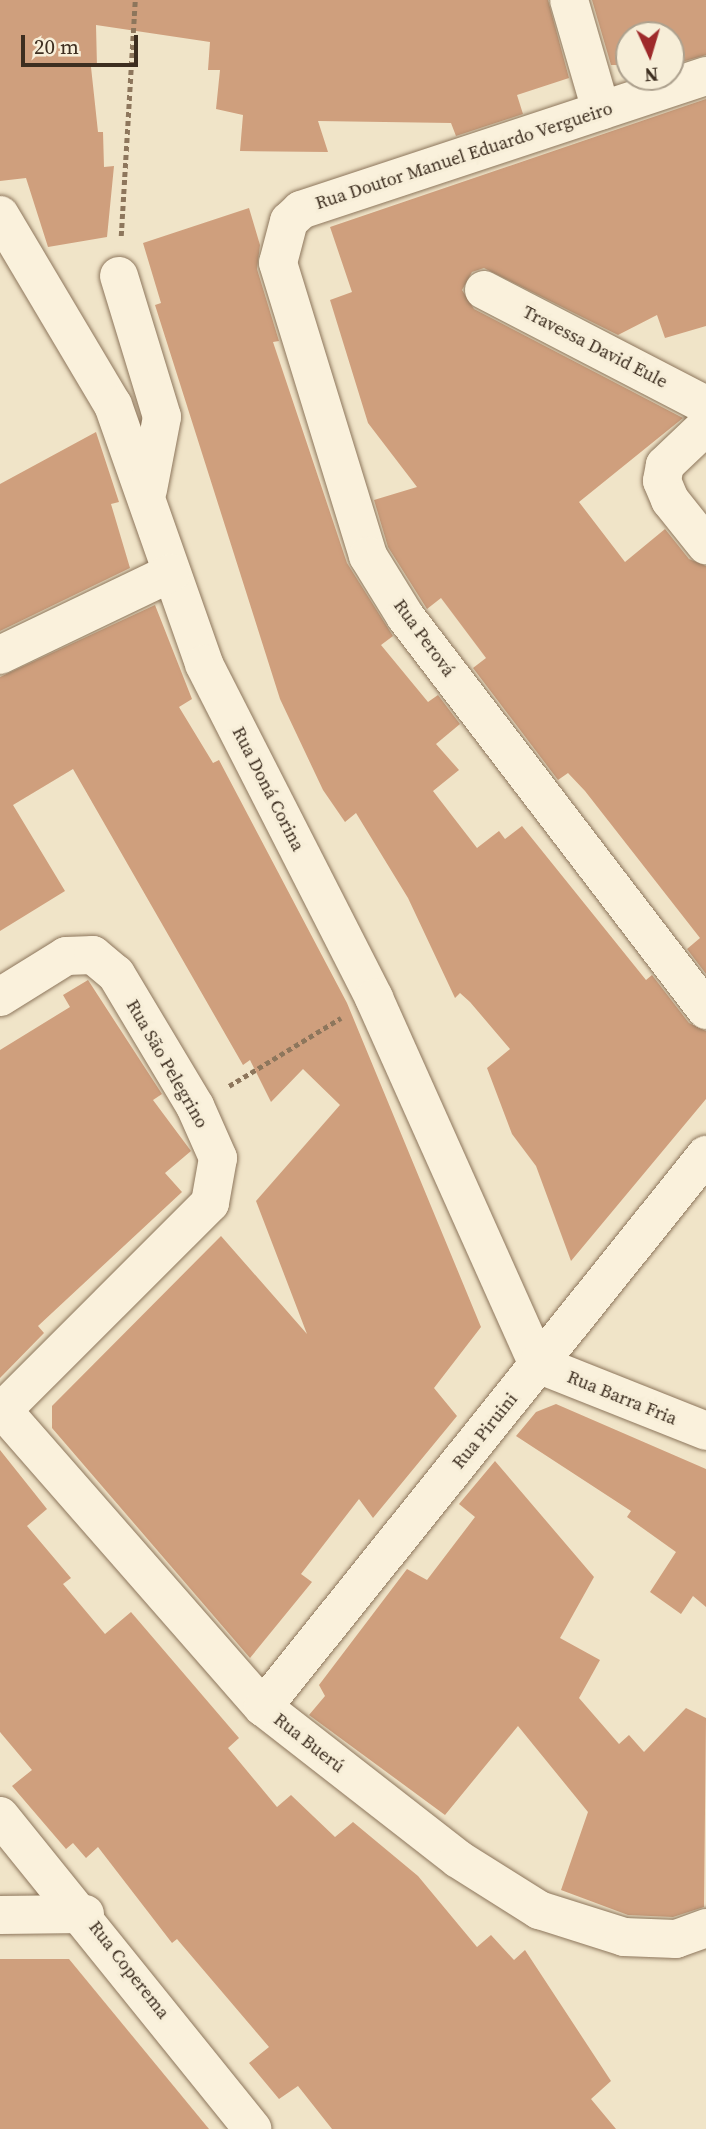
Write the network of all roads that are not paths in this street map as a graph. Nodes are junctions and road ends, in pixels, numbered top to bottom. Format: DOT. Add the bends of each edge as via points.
graph roads {
  1 [pos="569,0"];
  2 [pos="706,76"];
  3 [pos="601,110"];
  4 [pos="301,210"];
  5 [pos="0,215"];
  6 [pos="119,276"];
  7 [pos="484,290"];
  8 [pos="706,405"];
  9 [pos="706,425"];
  10 [pos="148,490"];
  11 [pos="706,545"];
  12 [pos="171,573"];
  13 [pos="0,655"];
  14 [pos="0,997"];
  15 [pos="706,1010"];
  16 [pos="706,1155"];
  17 [pos="538,1364"];
  18 [pos="1,1409"];
  19 [pos="706,1431"];
  20 [pos="263,1707"];
  21 [pos="0,1815"];
  22 [pos="85,1914"];
  23 [pos="0,1915"];
  24 [pos="706,1928"];
  25 [pos="253,2129"];
  1 -- 3 [label="street"];
  2 -- 3 [label="street, Rua Doutor Manuel Eduardo Vergueiro"];
  3 -- 4 [label="street, Rua Doutor Manuel Eduardo Vergueiro"];
  4 -- 15 [label="street, Rua Perová" via="289,221 278,263 368,556 405,616"];
  5 -- 10 [label="street, Rua Doná Corina" via="113,405"];
  6 -- 10 [label="street" via="162,417"];
  7 -- 8 [label="street, Travessa David Eule"];
  9 -- 11 [label="street" via="665,465 662,481 670,500"];
  10 -- 12 [label="street, Rua Doná Corina"];
  12 -- 13 [label="street"];
  12 -- 17 [label="street, Rua Doná Corina" via="204,664 374,998"];
  14 -- 18 [label="street, Rua São Pelegrino" via="66,956 93,955 116,974 195,1106 218,1158 210,1203"];
  16 -- 17 [label="street, Rua Piruini"];
  17 -- 19 [label="street, Rua Barra Fria"];
  17 -- 20 [label="street, Rua Piruini"];
  18 -- 20 [label="street, Rua Buerú"];
  20 -- 24 [label="street, Rua Buerú" via="458,1859 539,1910 624,1937 676,1939"];
  21 -- 22 [label="street, Rua Coperema"];
  22 -- 23 [label="street"];
  22 -- 25 [label="street, Rua Coperema"];
}
